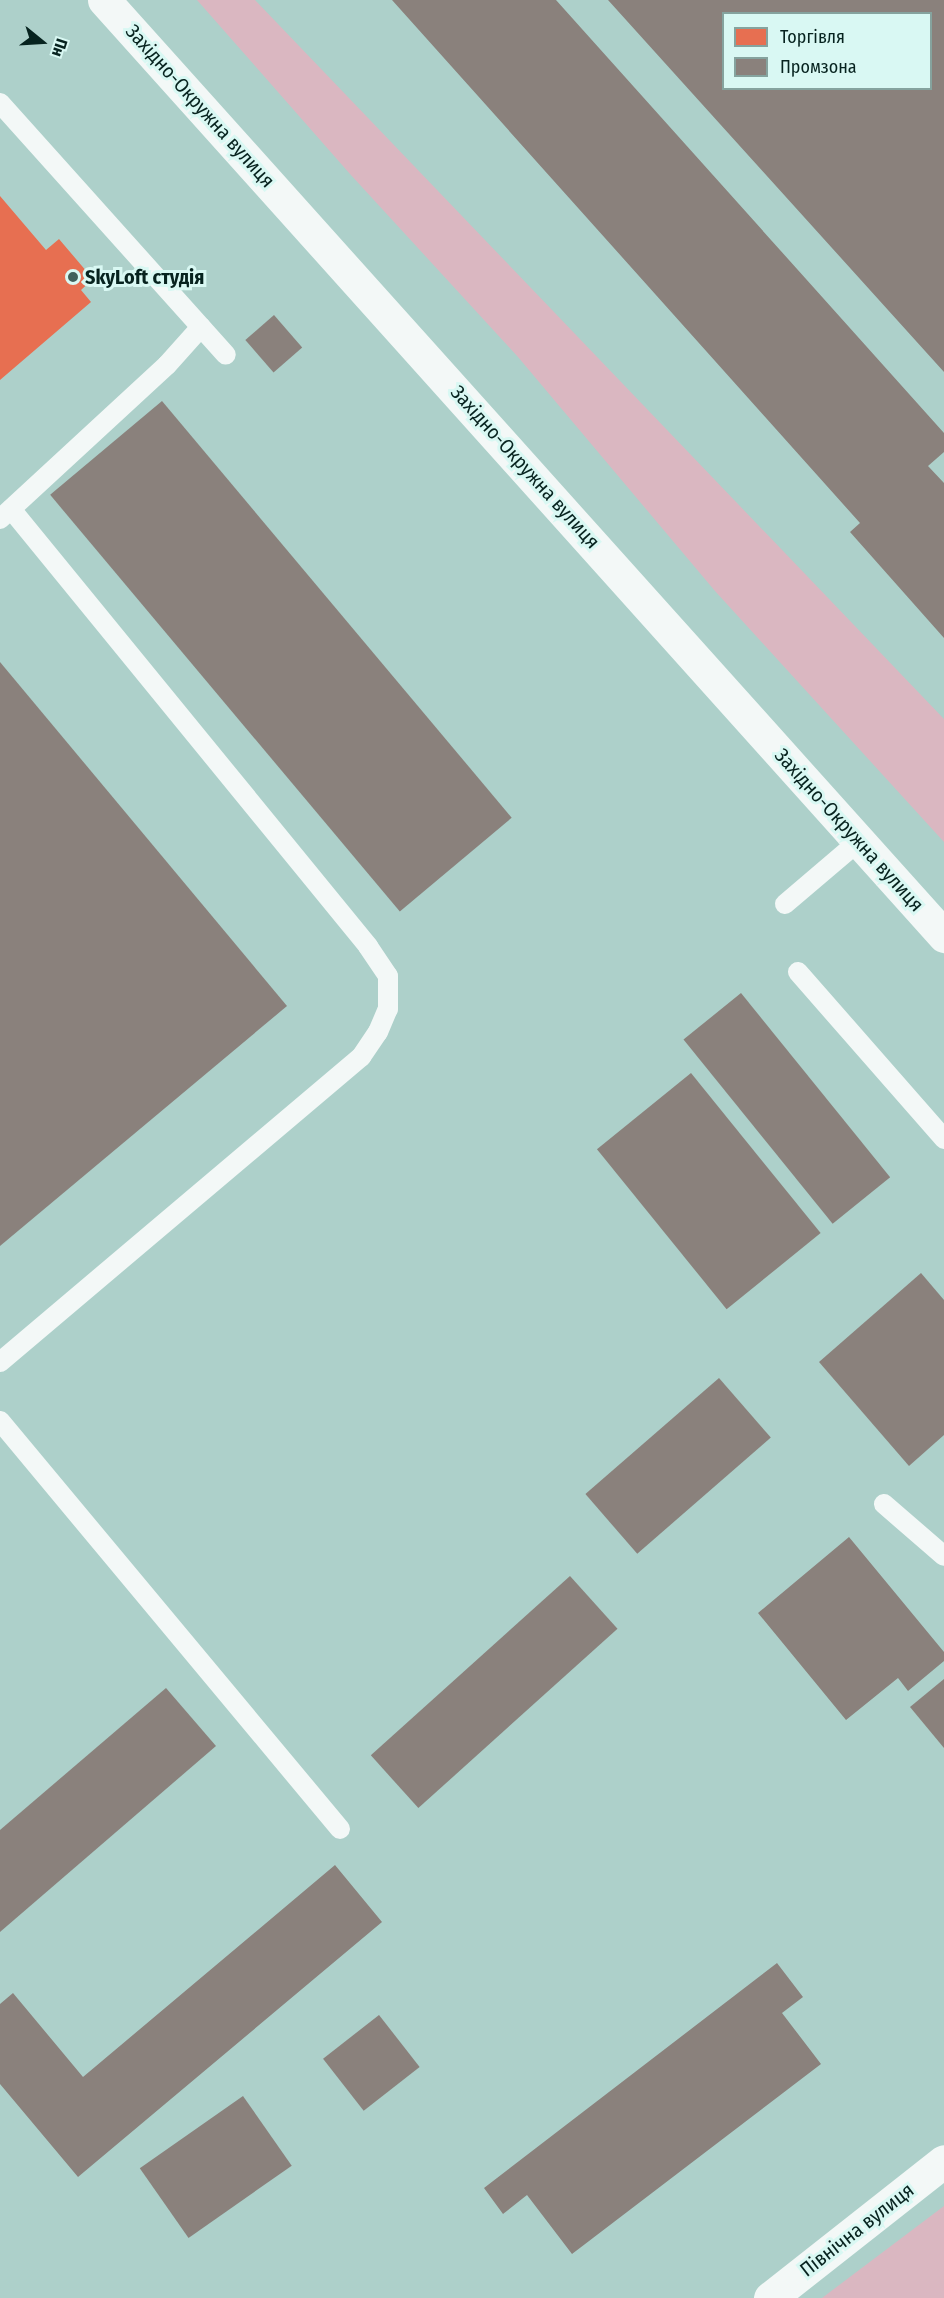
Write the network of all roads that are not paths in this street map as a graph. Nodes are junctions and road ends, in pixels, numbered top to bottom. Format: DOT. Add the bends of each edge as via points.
graph roads {
  1 [pos="104,0"];
  2 [pos="2,110"];
  3 [pos="201,327"];
  4 [pos="226,355"];
  5 [pos="5,514"];
  6 [pos="859,841"];
  7 [pos="785,904"];
  8 [pos="944,936"];
  9 [pos="798,972"];
  10 [pos="944,1139"];
  11 [pos="0,1362"];
  12 [pos="0,1421"];
  13 [pos="884,1504"];
  14 [pos="944,1556"];
  15 [pos="340,1828"];
  16 [pos="944,2161"];
  17 [pos="770,2298"];
  1 -- 6 [label="main road, Західно-Окружна вулиця"];
  2 -- 3 [label="lane"];
  3 -- 4 [label="lane"];
  3 -- 5 [label="lane" via="167,365"];
  5 -- 11 [label="lane" via="361,937 388,976 387,1009 378,1032 360,1057"];
  6 -- 7 [label="lane"];
  6 -- 8 [label="main road, Західно-Окружна вулиця"];
  9 -- 10 [label="lane"];
  12 -- 15 [label="lane"];
  13 -- 14 [label="lane"];
  16 -- 17 [label="main road, Північна вулиця"];
}
